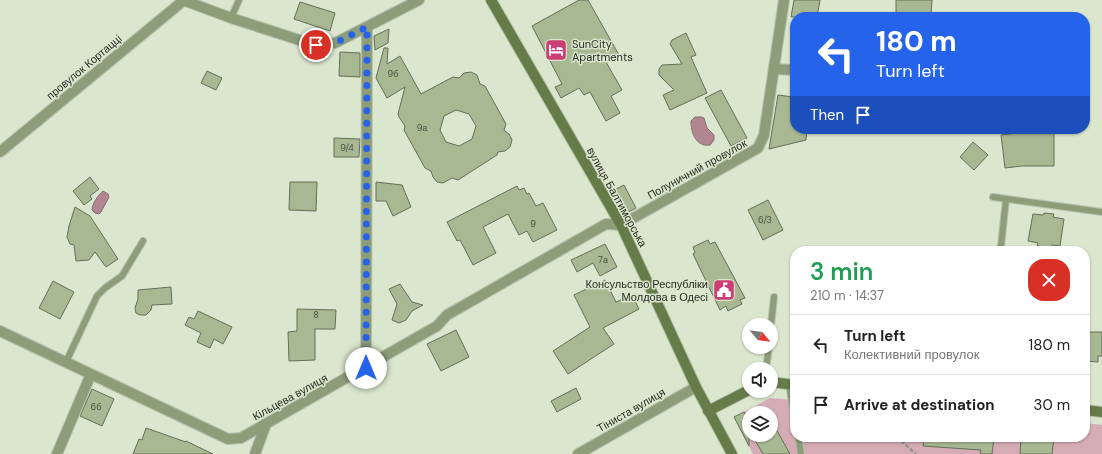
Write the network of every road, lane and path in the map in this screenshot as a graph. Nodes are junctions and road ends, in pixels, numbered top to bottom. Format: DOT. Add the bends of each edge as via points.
graph roads {
  1 [pos="183,0"];
  2 [pos="239,0"];
  3 [pos="419,0"];
  4 [pos="491,0"];
  5 [pos="784,0"];
  6 [pos="231,18"];
  7 [pos="367,27"];
  8 [pos="774,68"];
  9 [pos="790,70"];
  10 [pos="0,152"];
  11 [pos="993,197"];
  12 [pos="1006,199"];
  13 [pos="1102,212"];
  14 [pos="621,225"];
  15 [pos="143,241"];
  16 [pos="1001,246"];
  17 [pos="774,298"];
  18 [pos="772,318"];
  19 [pos="0,331"];
  20 [pos="66,362"];
  21 [pos="366,368"];
  22 [pos="91,374"];
  23 [pos="778,383"];
  24 [pos="790,385"];
  25 [pos="696,387"];
  26 [pos="742,394"];
  27 [pos="708,411"];
  28 [pos="1090,411"];
  29 [pos="1102,412"];
  30 [pos="266,424"];
  31 [pos="799,442"];
  32 [pos="903,442"];
  33 [pos="57,454"];
  34 [pos="255,454"];
  35 [pos="578,454"];
  36 [pos="732,454"];
  37 [pos="801,454"];
  38 [pos="916,454"];
  1 -- 6 [label="street"];
  1 -- 10 [label="street, провулок Кортацці"];
  2 -- 6 [label="lane"];
  3 -- 7 [label="street"];
  4 -- 14 [label="main road, вулиця Балтиморська"];
  5 -- 8 [label="street, Полуничний провулок"];
  6 -- 7 [label="street" via="316,45 335,43"];
  7 -- 21 [label="street"];
  8 -- 9 [label="street"];
  8 -- 14 [label="street, Полуничний провулок" via="764,135 758,148"];
  11 -- 12 [label="lane"];
  12 -- 13 [label="lane"];
  12 -- 16 [label="lane"];
  14 -- 21 [label="street, Кільцева вулиця" via="606,224 447,315 438,326"];
  14 -- 25 [label="main road, вулиця Балтиморська"];
  15 -- 20 [label="lane" via="122,276 97,296"];
  17 -- 18 [label="lane"];
  19 -- 20 [label="street, Кільцева вулиця"];
  20 -- 22 [label="street, Кільцева вулиця"];
  21 -- 30 [label="street, Кільцева вулиця"];
  22 -- 30 [label="street, Кільцева вулиця" via="228,439 241,438"];
  22 -- 33 [label="street"];
  23 -- 24 [label="main road"];
  25 -- 27 [label="main road, вулиця Балтиморська"];
  25 -- 35 [label="street, Тіниста вулиця"];
  26 -- 27 [label="main road"];
  27 -- 36 [label="main road, вулиця Балтиморська"];
  28 -- 29 [label="main road"];
  30 -- 34 [label="street"];
  31 -- 37 [label="lane"];
  32 -- 38 [label="path"];
}
